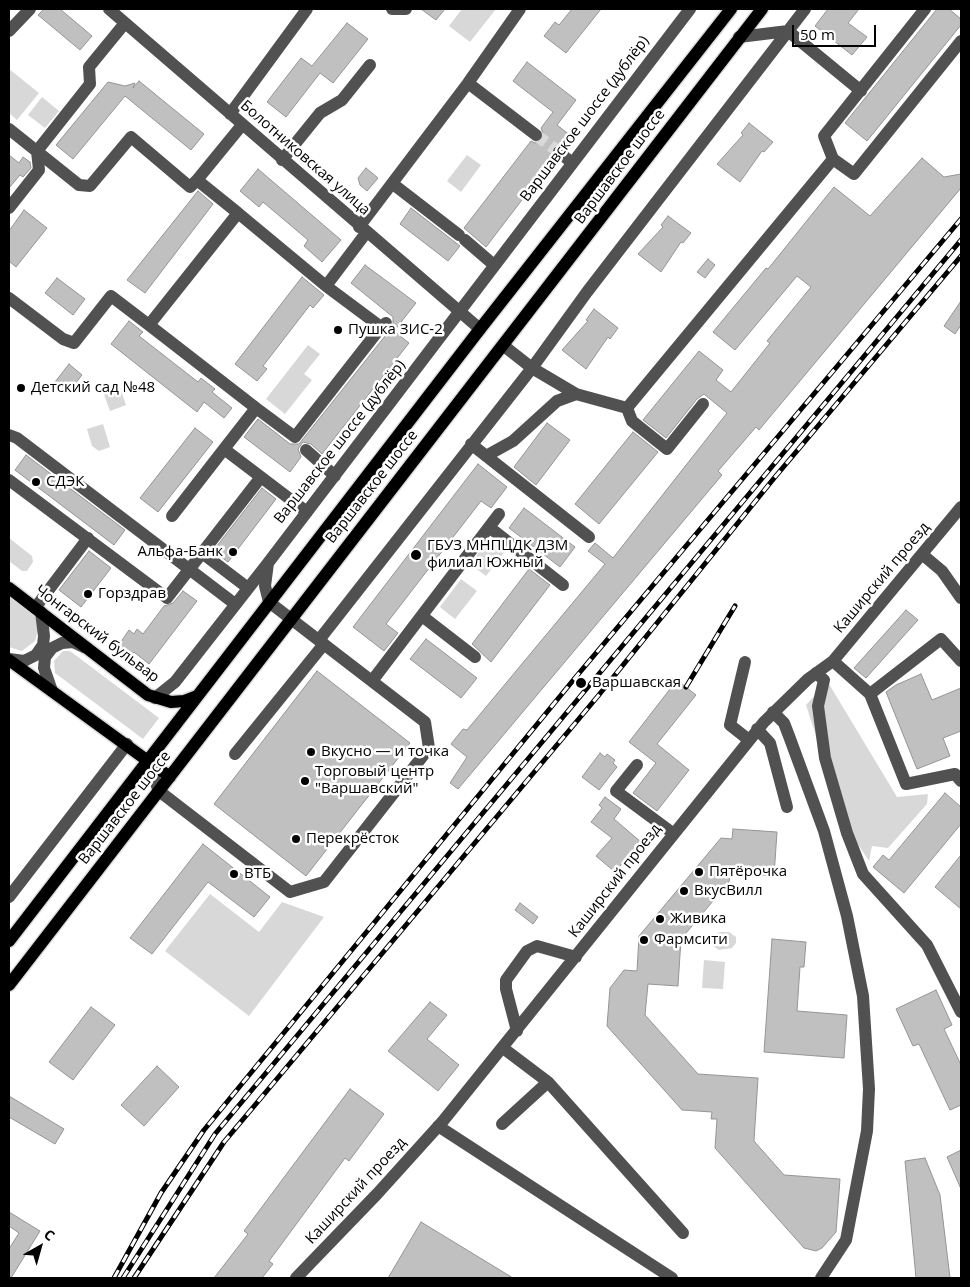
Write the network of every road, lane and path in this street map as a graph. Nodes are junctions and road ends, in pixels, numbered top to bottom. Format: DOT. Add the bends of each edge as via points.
graph roads {
  1 [pos="30,9"];
  2 [pos="109,9"];
  3 [pos="307,9"];
  4 [pos="392,9"];
  5 [pos="406,9"];
  6 [pos="520,9"];
  7 [pos="690,9"];
  8 [pos="731,9"];
  9 [pos="762,9"];
  10 [pos="805,9"];
  11 [pos="925,9"];
  12 [pos="125,23"];
  13 [pos="9,31"];
  14 [pos="788,31"];
  15 [pos="739,37"];
  16 [pos="961,41"];
  17 [pos="370,65"];
  18 [pos="468,83"];
  19 [pos="861,90"];
  20 [pos="230,114"];
  21 [pos="242,125"];
  22 [pos="9,129"];
  23 [pos="536,135"];
  24 [pos="37,151"];
  25 [pos="559,152"];
  26 [pos="833,159"];
  27 [pos="282,160"];
  28 [pos="572,163"];
  29 [pos="197,180"];
  30 [pos="393,184"];
  31 [pos="9,208"];
  32 [pos="238,213"];
  33 [pos="363,230"];
  34 [pos="494,265"];
  35 [pos="326,286"];
  36 [pos="9,298"];
  37 [pos="458,312"];
  38 [pos="149,326"];
  39 [pos="480,329"];
  40 [pos="504,346"];
  41 [pos="532,368"];
  42 [pos="576,394"];
  43 [pos="704,404"];
  44 [pos="256,408"];
  45 [pos="627,408"];
  46 [pos="9,435"];
  47 [pos="300,444"];
  48 [pos="470,444"];
  49 [pos="224,449"];
  50 [pos="486,456"];
  51 [pos="335,476"];
  52 [pos="261,477"];
  53 [pos="9,480"];
  54 [pos="961,507"];
  55 [pos="307,512"];
  56 [pos="499,514"];
  57 [pos="172,516"];
  58 [pos="489,527"];
  59 [pos="590,537"];
  60 [pos="88,538"];
  61 [pos="202,553"];
  62 [pos="923,555"];
  63 [pos="268,563"];
  64 [pos="189,569"];
  65 [pos="563,585"];
  66 [pos="9,588"];
  67 [pos="248,588"];
  68 [pos="961,598"];
  69 [pos="269,602"];
  70 [pos="235,604"];
  71 [pos="38,610"];
  72 [pos="422,616"];
  73 [pos="291,618"];
  74 [pos="322,642"];
  75 [pos="84,647"];
  76 [pos="476,657"];
  77 [pos="9,659"];
  78 [pos="833,661"];
  79 [pos="961,661"];
  80 [pos="745,662"];
  81 [pos="816,673"];
  82 [pos="372,681"];
  83 [pos="52,691"];
  84 [pos="870,694"];
  85 [pos="197,696"];
  86 [pos="155,698"];
  87 [pos="773,712"];
  88 [pos="758,729"];
  89 [pos="749,740"];
  90 [pos="127,744"];
  91 [pos="235,754"];
  92 [pos="147,760"];
  93 [pos="637,765"];
  94 [pos="959,774"];
  95 [pos="170,777"];
  96 [pos="159,791"];
  97 [pos="787,807"];
  98 [pos="674,834"];
  99 [pos="9,897"];
  100 [pos="9,941"];
  101 [pos="576,957"];
  102 [pos="9,985"];
  103 [pos="961,1012"];
  104 [pos="517,1031"];
  105 [pos="503,1048"];
  106 [pos="548,1082"];
  107 [pos="502,1124"];
  108 [pos="438,1126"];
  109 [pos="683,1233"];
  110 [pos="296,1278"];
  111 [pos="672,1278"];
  112 [pos="822,1278"];
  1 -- 13 [label="street"];
  2 -- 12 [label="street, Болотниковская улица"];
  3 -- 20 [label="street"];
  4 -- 5 [label="street"];
  6 -- 18 [label="street"];
  7 -- 28 [label="street, Варшавское шоссе (дублёр)"];
  8 -- 39 [label="main road, Варшавское шоссе"];
  9 -- 15 [label="main road, Варшавское шоссе"];
  10 -- 14 [label="street"];
  11 -- 19 [label="street"];
  12 -- 20 [label="street, Болотниковская улица"];
  12 -- 24 [label="street" via="88,67 90,84"];
  14 -- 15 [label="street"];
  14 -- 19 [label="street"];
  14 -- 41 [label="street"];
  15 -- 40 [label="main road, Варшавское шоссе"];
  16 -- 26 [label="street" via="854,174"];
  17 -- 27 [label="street" via="342,100 320,113"];
  18 -- 23 [label="street"];
  18 -- 30 [label="street"];
  19 -- 26 [label="street" via="824,136"];
  20 -- 21 [label="street, Болотниковская улица"];
  21 -- 27 [label="street, Болотниковская улица"];
  21 -- 29 [label="street"];
  22 -- 24 [label="street"];
  24 -- 29 [label="street" via="79,185 90,186 131,137 190,187"];
  24 -- 31 [label="street" via="39,170"];
  25 -- 28 [label="street"];
  26 -- 45 [label="street"];
  27 -- 33 [label="street, Болотниковская улица"];
  28 -- 34 [label="street, Варшавское шоссе (дублёр)"];
  29 -- 32 [label="street"];
  30 -- 33 [label="street"];
  30 -- 34 [label="street"];
  32 -- 35 [label="street"];
  32 -- 38 [label="street"];
  33 -- 35 [label="street"];
  33 -- 37 [label="street, Болотниковская улица"];
  34 -- 37 [label="street, Варшавское шоссе (дублёр)"];
  35 -- 47 [label="street" via="384,326"];
  36 -- 38 [label="street" via="63,339 74,343 111,296"];
  37 -- 39 [label="street, Болотниковская улица"];
  37 -- 51 [label="street, Варшавское шоссе (дублёр)"];
  38 -- 44 [label="street"];
  39 -- 69 [label="main road, Варшавское шоссе"];
  40 -- 41 [label="street"];
  40 -- 73 [label="main road, Варшавское шоссе"];
  41 -- 42 [label="street"];
  41 -- 48 [label="street"];
  42 -- 45 [label="street"];
  42 -- 50 [label="street" via="556,401 514,441"];
  43 -- 45 [label="street" via="667,449 632,421"];
  44 -- 47 [label="street"];
  44 -- 49 [label="street"];
  46 -- 64 [label="street"];
  47 -- 51 [label="street"];
  48 -- 50 [label="street"];
  48 -- 74 [label="street"];
  49 -- 52 [label="street"];
  49 -- 57 [label="street"];
  50 -- 59 [label="street"];
  51 -- 55 [label="street, Варшавское шоссе (дублёр)"];
  52 -- 55 [label="street"];
  52 -- 61 [label="street"];
  53 -- 60 [label="street"];
  54 -- 62 [label="street, Каширский проезд"];
  55 -- 63 [label="street, Варшавское шоссе (дублёр)"];
  56 -- 58 [label="street"];
  58 -- 65 [label="street"];
  58 -- 72 [label="street"];
  60 -- 64 [label="street" via="167,598"];
  60 -- 71 [label="street"];
  61 -- 64 [label="street"];
  61 -- 67 [label="street"];
  62 -- 68 [label="street" via="942,571"];
  62 -- 78 [label="street, Каширский проезд"];
  63 -- 67 [label="street, Варшавское шоссе (дублёр)"];
  63 -- 69 [label="street" via="265,586"];
  64 -- 70 [label="street"];
  66 -- 71 [label="main road, Чонгарский бульвар"];
  67 -- 70 [label="street, Варшавское шоссе (дублёр)"];
  69 -- 73 [label="street"];
  69 -- 85 [label="main road, Варшавское шоссе"];
  70 -- 86 [label="street, Варшавское шоссе (дублёр)" via="175,682"];
  71 -- 75 [label="main road, Чонгарский бульвар"];
  71 -- 77 [label="street" via="43,645 36,655 24,661"];
  72 -- 76 [label="street"];
  72 -- 82 [label="street"];
  73 -- 74 [label="street"];
  73 -- 95 [label="main road, Варшавское шоссе"];
  74 -- 82 [label="street"];
  74 -- 91 [label="street"];
  75 -- 83 [label="street" via="73,642 62,643 49,653 44,668"];
  75 -- 86 [label="main road, Чонгарский бульвар"];
  77 -- 83 [label="main road"];
  78 -- 81 [label="street, Каширский проезд"];
  78 -- 84 [label="street"];
  79 -- 84 [label="street" via="940,639"];
  80 -- 89 [label="street" via="730,725"];
  81 -- 87 [label="street, Каширский проезд"];
  81 -- 103 [label="street" via="824,680 818,706 824,758 847,833 864,874 927,945"];
  82 -- 96 [label="street" via="425,722 429,748 324,882 290,892"];
  83 -- 90 [label="main road"];
  84 -- 94 [label="street" via="906,784"];
  85 -- 86 [label="main road, Чонгарский бульвар" via="171,702"];
  85 -- 92 [label="main road, Варшавское шоссе"];
  87 -- 88 [label="street, Каширский проезд"];
  87 -- 112 [label="street" via="784,723 824,831 847,916 863,996 869,1089 867,1131 846,1240"];
  88 -- 89 [label="street, Каширский проезд"];
  88 -- 97 [label="street" via="770,743"];
  89 -- 98 [label="street, Каширский проезд"];
  90 -- 92 [label="main road"];
  90 -- 99 [label="street"];
  92 -- 95 [label="main road"];
  92 -- 96 [label="street"];
  92 -- 100 [label="main road, Варшавское шоссе"];
  93 -- 98 [label="street" via="616,791"];
  95 -- 96 [label="main road, Варшавское шоссе"];
  96 -- 102 [label="main road, Варшавское шоссе"];
  98 -- 101 [label="street, Каширский проезд"];
  101 -- 104 [label="street, Каширский проезд"];
  101 -- 104 [label="street" via="537,946 527,950 505,985"];
  104 -- 105 [label="street, Каширский проезд"];
  105 -- 106 [label="street"];
  105 -- 108 [label="street, Каширский проезд"];
  106 -- 107 [label="street"];
  106 -- 109 [label="street"];
  108 -- 110 [label="street, Каширский проезд"];
  108 -- 111 [label="street"];
}
